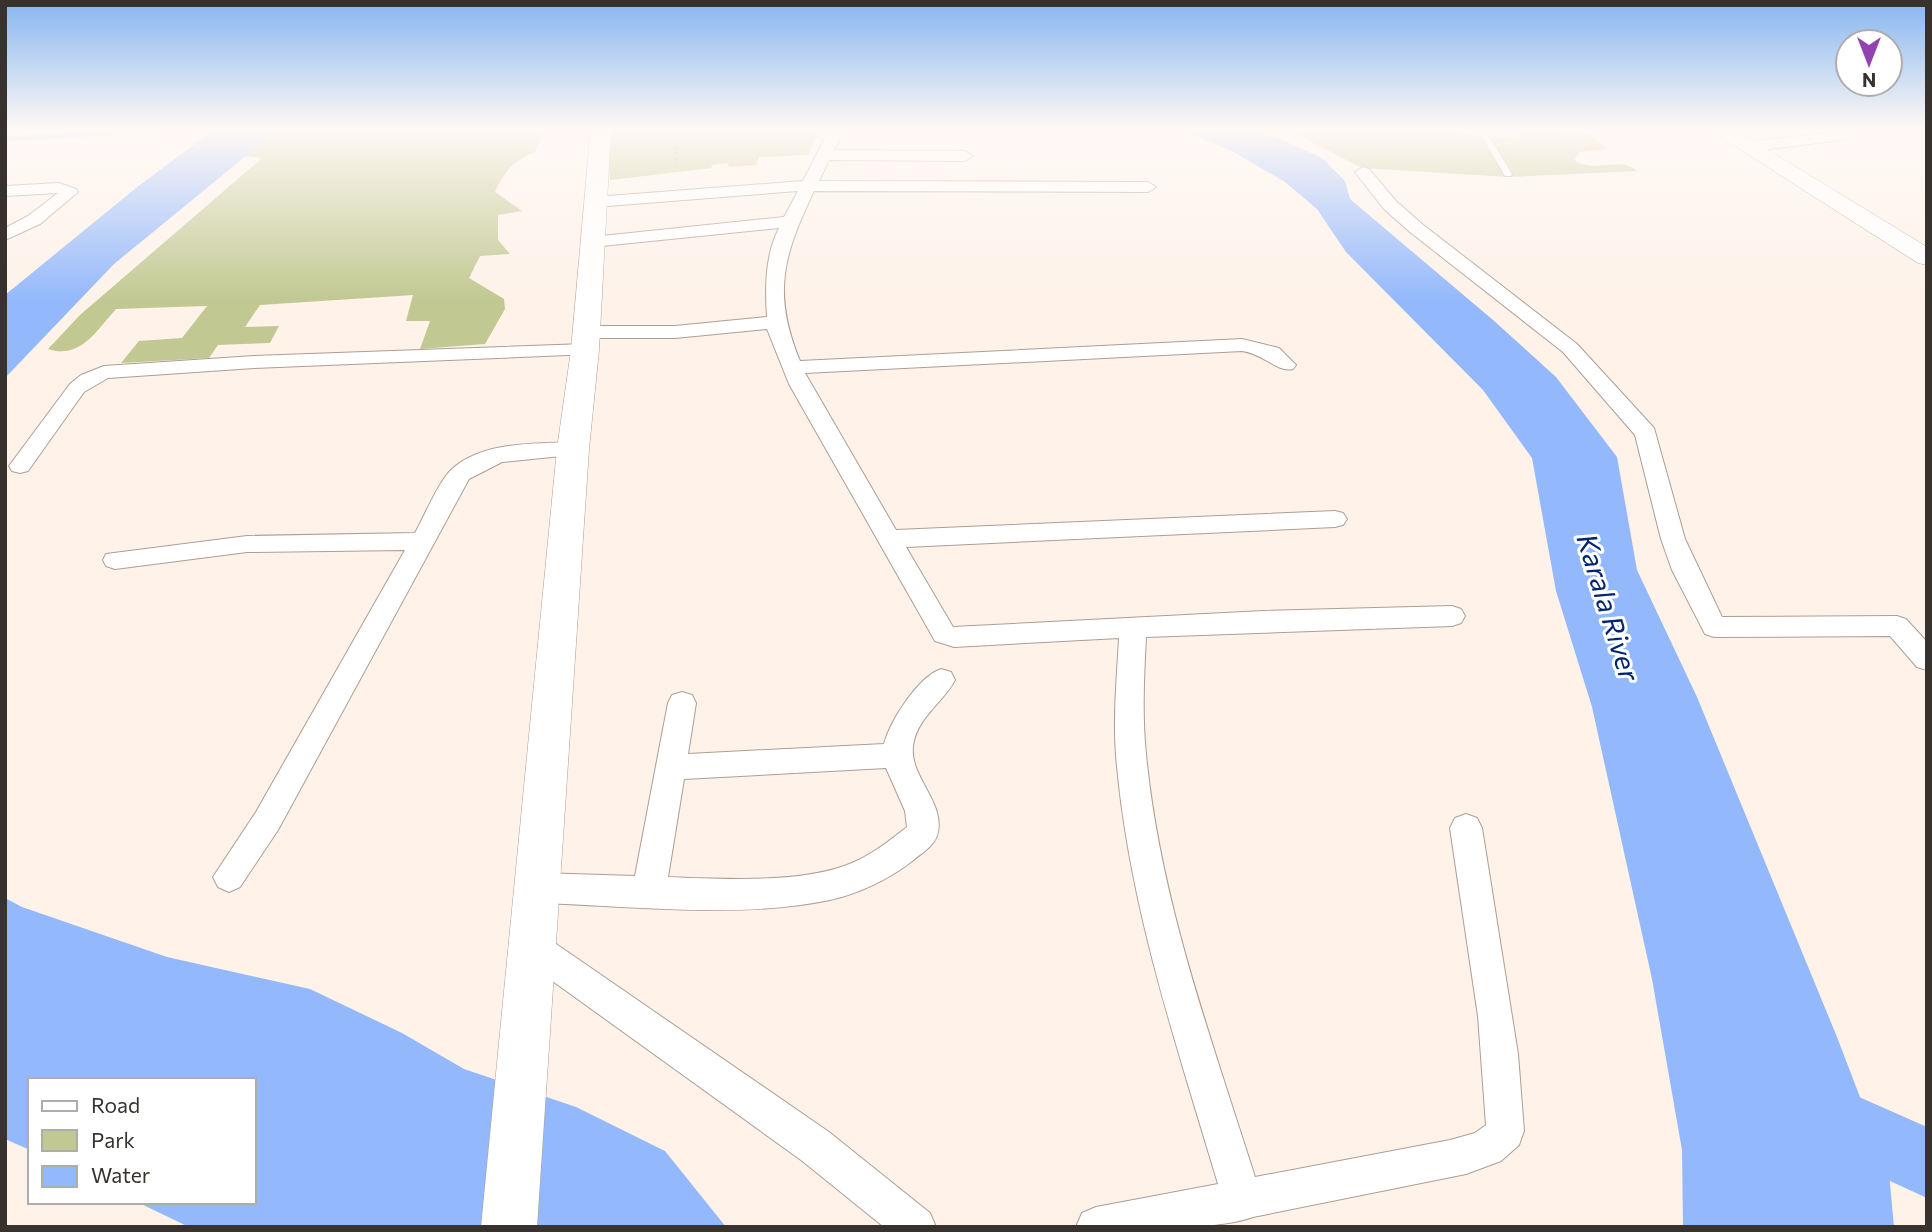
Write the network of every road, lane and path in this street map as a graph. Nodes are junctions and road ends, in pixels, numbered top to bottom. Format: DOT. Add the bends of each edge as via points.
graph roads {
  1 [pos="596,185"];
  2 [pos="1374,185"];
  3 [pos="1809,185"];
  4 [pos="808,186"];
  5 [pos="1148,187"];
  6 [pos="5,191"];
  7 [pos="595,202"];
  8 [pos="789,222"];
  9 [pos="8,235"];
  10 [pos="592,242"];
  11 [pos="1927,258"];
  12 [pos="776,322"];
  13 [pos="585,341"];
  14 [pos="1286,365"];
  15 [pos="792,368"];
  16 [pos="573,449"];
  17 [pos="20,466"];
  18 [pos="1335,519"];
  19 [pos="888,539"];
  20 [pos="421,541"];
  21 [pos="115,560"];
  22 [pos="1452,616"];
  23 [pos="1133,627"];
  24 [pos="1927,660"];
  25 [pos="941,680"];
  26 [pos="682,703"];
  27 [pos="898,755"];
  28 [pos="669,767"];
  29 [pos="1466,828"];
  30 [pos="229,877"];
  31 [pos="538,888"];
  32 [pos="649,891"];
  33 [pos="534,948"];
  34 [pos="1243,1200"];
  35 [pos="509,1227"];
  36 [pos="916,1227"];
  37 [pos="1096,1227"];
  1 -- 7 [label="main road"];
  2 -- 24 [label="street" via="1416,228 1570,348 1646,433 1673,539 1714,626 1897,626"];
  3 -- 11 [label="main road"];
  4 -- 5 [label="street"];
  4 -- 7 [label="street"];
  4 -- 8 [label="street"];
  6 -- 9 [label="street" via="59,188 70,192"];
  7 -- 10 [label="main road"];
  8 -- 10 [label="street"];
  8 -- 12 [label="street" via="774,287"];
  10 -- 13 [label="main road"];
  12 -- 13 [label="street"];
  12 -- 15 [label="street"];
  13 -- 16 [label="main road"];
  13 -- 17 [label="street" via="104,372 76,388"];
  14 -- 15 [label="street" via="1268,350 1242,345"];
  15 -- 19 [label="street"];
  16 -- 20 [label="street" via="496,455 469,466 453,483"];
  16 -- 31 [label="main road"];
  18 -- 19 [label="street"];
  19 -- 23 [label="street" via="948,636"];
  20 -- 21 [label="street" via="247,544"];
  20 -- 30 [label="street" via="267,821"];
  22 -- 23 [label="street"];
  23 -- 34 [label="street" via="1131,755 1145,846 1166,947"];
  25 -- 27 [label="street" via="902,732"];
  26 -- 28 [label="street"];
  27 -- 28 [label="street"];
  27 -- 32 [label="street" via="924,828 889,860 832,885 794,890 733,894"];
  28 -- 32 [label="street"];
  29 -- 34 [label="street" via="1491,974 1505,1131 1483,1150"];
  31 -- 32 [label="street"];
  31 -- 33 [label="main road"];
  33 -- 35 [label="main road"];
  33 -- 36 [label="street" via="815,1146"];
  34 -- 37 [label="street"];
}
